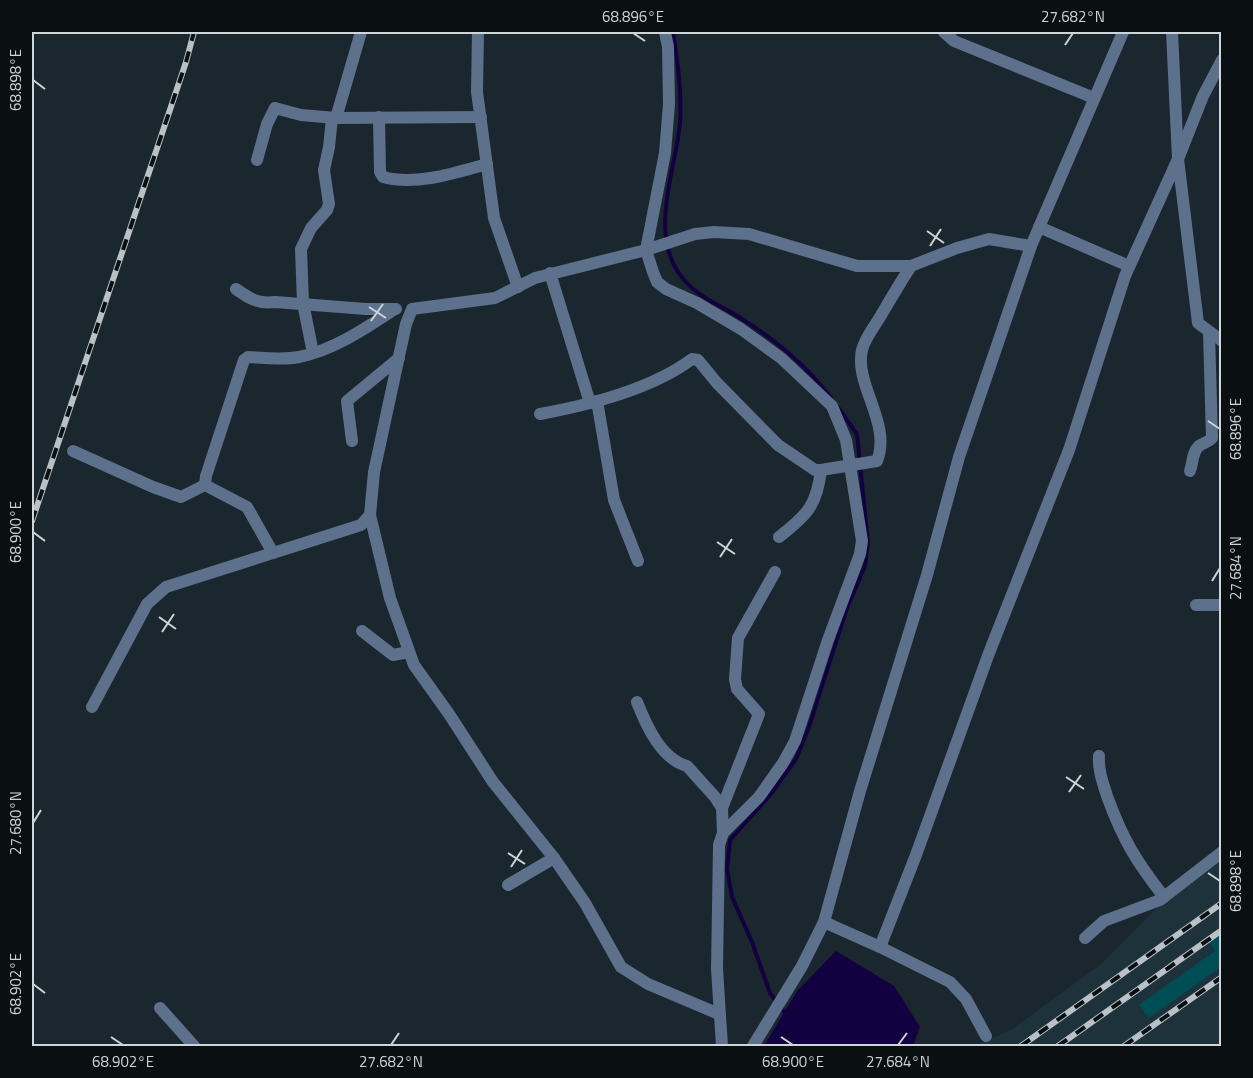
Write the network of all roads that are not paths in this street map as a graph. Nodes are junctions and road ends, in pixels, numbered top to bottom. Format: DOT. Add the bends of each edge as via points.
graph roads {
  1 [pos="361,32"];
  2 [pos="478,32"];
  3 [pos="665,32"];
  4 [pos="944,32"];
  5 [pos="1123,32"];
  6 [pos="1172,32"];
  7 [pos="1221,60"];
  8 [pos="1094,98"];
  9 [pos="379,117"];
  10 [pos="480,117"];
  11 [pos="334,118"];
  12 [pos="1178,159"];
  13 [pos="257,160"];
  14 [pos="487,164"];
  15 [pos="1039,227"];
  16 [pos="1031,246"];
  17 [pos="652,248"];
  18 [pos="911,266"];
  19 [pos="1130,266"];
  20 [pos="550,273"];
  21 [pos="518,287"];
  22 [pos="236,289"];
  23 [pos="303,303"];
  24 [pos="395,309"];
  25 [pos="412,309"];
  26 [pos="1209,333"];
  27 [pos="1221,341"];
  28 [pos="313,353"];
  29 [pos="399,358"];
  30 [pos="594,402"];
  31 [pos="540,414"];
  32 [pos="352,441"];
  33 [pos="73,451"];
  34 [pos="853,465"];
  35 [pos="821,470"];
  36 [pos="1190,471"];
  37 [pos="205,485"];
  38 [pos="370,515"];
  39 [pos="778,537"];
  40 [pos="273,553"];
  41 [pos="638,561"];
  42 [pos="775,572"];
  43 [pos="1196,605"];
  44 [pos="1221,605"];
  45 [pos="362,631"];
  46 [pos="409,652"];
  47 [pos="637,702"];
  48 [pos="92,706"];
  49 [pos="1099,756"];
  50 [pos="723,808"];
  51 [pos="723,833"];
  52 [pos="1221,852"];
  53 [pos="554,858"];
  54 [pos="508,885"];
  55 [pos="1164,897"];
  56 [pos="824,922"];
  57 [pos="1085,938"];
  58 [pos="880,947"];
  59 [pos="160,1008"];
  60 [pos="719,1014"];
  61 [pos="986,1036"];
  62 [pos="194,1047"];
  63 [pos="722,1047"];
  64 [pos="753,1047"];
  1 -- 11 [label="street"];
  2 -- 10 [label="street"];
  3 -- 17 [label="street" via="669,104"];
  4 -- 8 [label="street" via="954,41"];
  5 -- 8 [label="street"];
  6 -- 12 [label="street"];
  7 -- 12 [label="street"];
  8 -- 15 [label="street"];
  9 -- 10 [label="street"];
  9 -- 11 [label="street"];
  9 -- 14 [label="street" via="383,177 442,177"];
  10 -- 14 [label="street"];
  11 -- 13 [label="street" via="275,108"];
  11 -- 23 [label="street" via="324,170 329,204 301,249"];
  12 -- 19 [label="street"];
  12 -- 26 [label="street" via="1198,323"];
  14 -- 21 [label="street" via="494,218"];
  15 -- 16 [label="street"];
  15 -- 19 [label="street"];
  16 -- 18 [label="street" via="989,239"];
  16 -- 56 [label="street" via="959,457"];
  17 -- 18 [label="street" via="695,234 749,234 856,266"];
  17 -- 20 [label="street"];
  17 -- 34 [label="street" via="657,282 741,329 821,394 832,406"];
  18 -- 34 [label="street" via="862,351 864,380 876,410 881,450 877,461"];
  19 -- 58 [label="street" via="1069,450"];
  20 -- 21 [label="street"];
  20 -- 30 [label="street"];
  21 -- 25 [label="street" via="495,298"];
  22 -- 23 [label="street" via="253,301"];
  23 -- 24 [label="street"];
  23 -- 28 [label="street"];
  24 -- 25 [label="street"];
  24 -- 28 [label="street" via="344,340"];
  25 -- 29 [label="street"];
  26 -- 27 [label="street"];
  26 -- 36 [label="street" via="1212,438 1198,446"];
  28 -- 37 [label="street" via="297,358 244,360"];
  29 -- 32 [label="street" via="347,401"];
  29 -- 38 [label="street" via="374,472"];
  30 -- 31 [label="street"];
  30 -- 35 [label="street" via="636,388 692,359 698,360 778,445 815,470"];
  30 -- 41 [label="street" via="614,500"];
  33 -- 37 [label="street" via="181,497"];
  34 -- 35 [label="street"];
  34 -- 51 [label="street" via="862,541 860,554 795,741 759,797"];
  35 -- 39 [label="street" via="813,503 797,523"];
  37 -- 40 [label="street" via="247,507"];
  38 -- 40 [label="street" via="361,525"];
  38 -- 46 [label="street" via="390,598"];
  40 -- 48 [label="street" via="166,587 147,604"];
  42 -- 50 [label="street" via="738,638 737,689 759,714"];
  43 -- 44 [label="street"];
  45 -- 46 [label="street" via="393,654"];
  46 -- 53 [label="street" via="493,782"];
  47 -- 50 [label="street" via="665,751 687,766"];
  49 -- 55 [label="street" via="1100,775 1122,836"];
  50 -- 51 [label="street"];
  51 -- 60 [label="street" via="718,856"];
  52 -- 55 [label="street"];
  53 -- 54 [label="street"];
  53 -- 60 [label="street" via="591,912 621,967 648,984"];
  55 -- 57 [label="street" via="1104,921"];
  56 -- 58 [label="street"];
  56 -- 64 [label="street"];
  58 -- 61 [label="street" via="950,982 966,999"];
  59 -- 62 [label="street"];
  60 -- 63 [label="street"];
}
